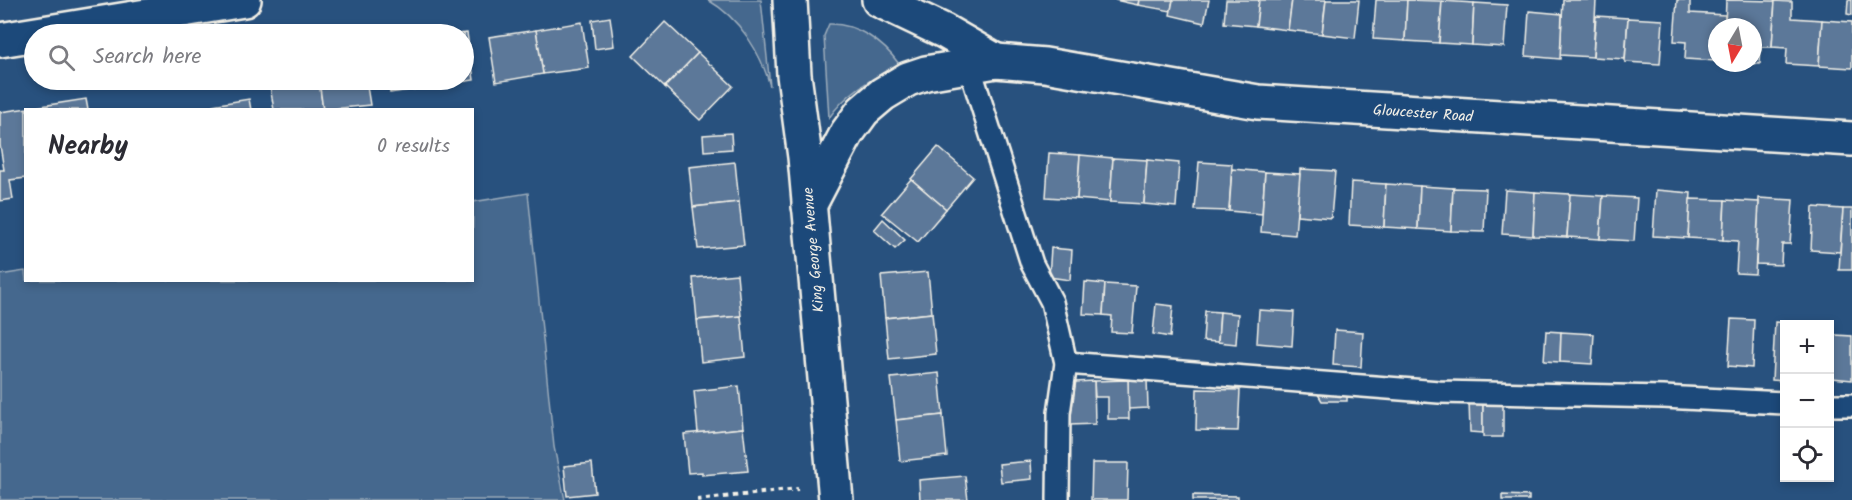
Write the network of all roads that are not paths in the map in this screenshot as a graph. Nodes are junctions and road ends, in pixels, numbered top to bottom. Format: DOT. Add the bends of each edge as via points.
graph roads {
  1 [pos="244,0"];
  2 [pos="790,0"];
  3 [pos="879,0"];
  4 [pos="158,6"];
  5 [pos="74,24"];
  6 [pos="24,35"];
  7 [pos="0,40"];
  8 [pos="983,63"];
  9 [pos="1852,139"];
  10 [pos="809,206"];
  11 [pos="1066,363"];
  12 [pos="1780,403"];
  13 [pos="1834,405"];
  14 [pos="1852,405"];
  15 [pos="836,492"];
  16 [pos="1058,500"];
  1 -- 4 [label="street"];
  2 -- 10 [label="street, King George Avenue"];
  3 -- 8 [label="street, Gloucester Road" via="944,31"];
  4 -- 5 [label="street"];
  6 -- 7 [label="street"];
  8 -- 9 [label="street, Gloucester Road" via="1046,65 1258,102"];
  8 -- 10 [label="street, Gloucester Road" via="908,79 883,94 863,111 847,133"];
  8 -- 11 [label="lane" via="1032,264 1052,302"];
  10 -- 15 [label="street, King George Avenue"];
  11 -- 12 [label="lane" via="1439,392"];
  11 -- 16 [label="lane" via="1059,413"];
  13 -- 14 [label="lane"];
}
